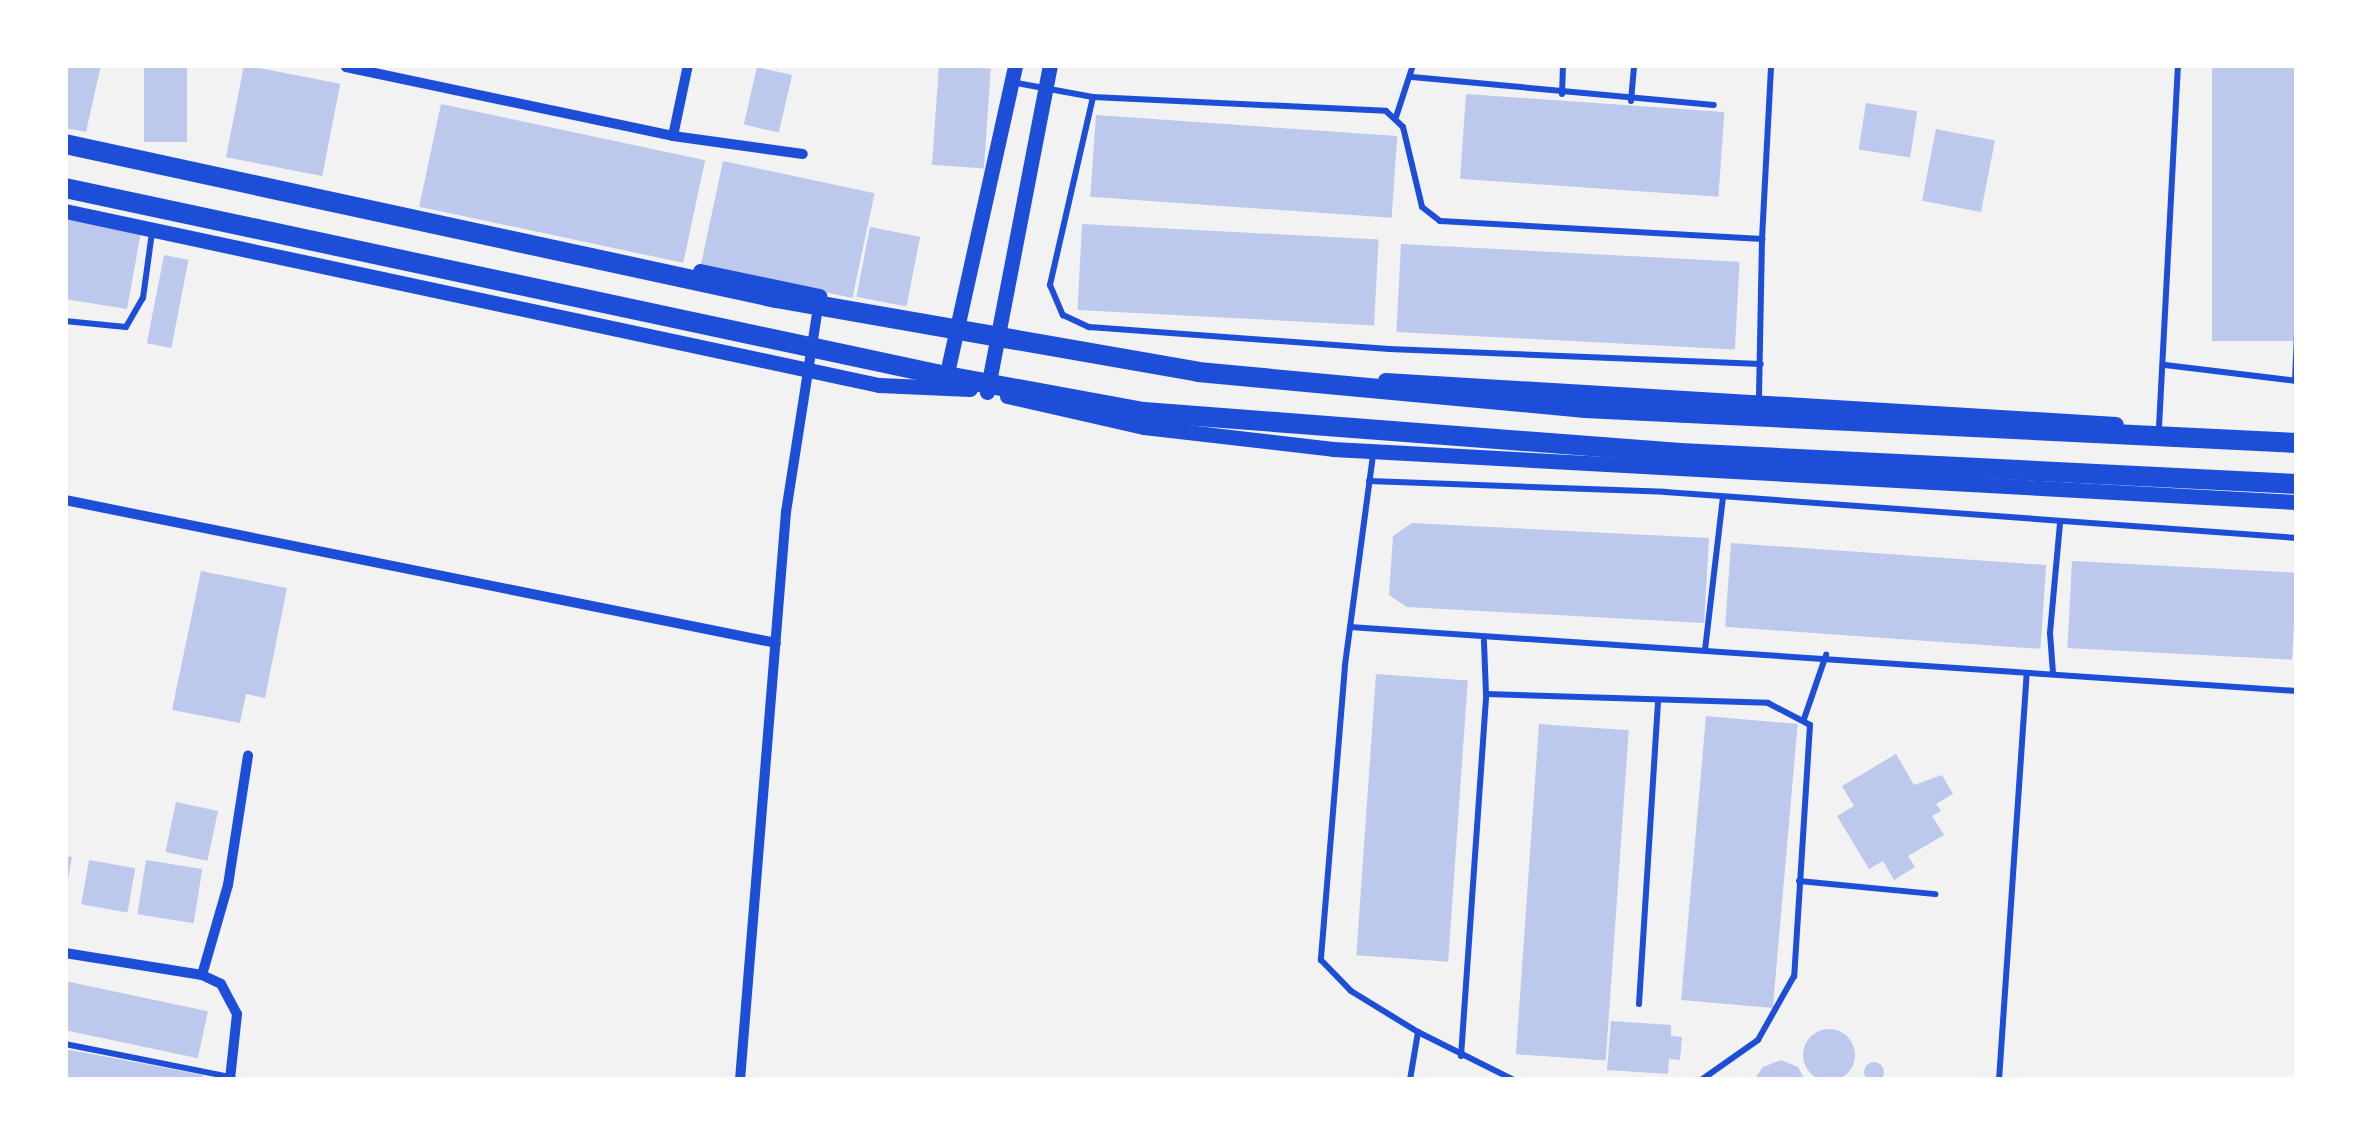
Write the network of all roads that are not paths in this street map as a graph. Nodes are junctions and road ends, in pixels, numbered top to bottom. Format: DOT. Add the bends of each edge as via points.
graph roads {
  1 [pos="688,65"];
  2 [pos="1050,65"];
  3 [pos="1413,65"];
  4 [pos="1563,65"];
  5 [pos="1634,65"];
  6 [pos="1771,65"];
  7 [pos="2178,65"];
  8 [pos="341,66"];
  9 [pos="1013,73"];
  10 [pos="1412,77"];
  11 [pos="1044,89"];
  12 [pos="1562,94"];
  13 [pos="1094,98"];
  14 [pos="1631,101"];
  15 [pos="1714,105"];
  16 [pos="1396,117"];
  17 [pos="65,136"];
  18 [pos="673,136"];
  19 [pos="65,144"];
  20 [pos="803,154"];
  21 [pos="65,188"];
  22 [pos="65,212"];
  23 [pos="152,229"];
  24 [pos="1762,238"];
  25 [pos="820,296"];
  26 [pos="65,321"];
  27 [pos="957,322"];
  28 [pos="996,328"];
  29 [pos="2297,334"];
  30 [pos="1761,364"];
  31 [pos="2164,365"];
  32 [pos="809,371"];
  33 [pos="2296,381"];
  34 [pos="944,386"];
  35 [pos="986,392"];
  36 [pos="1758,403"];
  37 [pos="2159,426"];
  38 [pos="2297,433"];
  39 [pos="2297,443"];
  40 [pos="1373,449"];
  41 [pos="1369,481"];
  42 [pos="2297,484"];
  43 [pos="1723,496"];
  44 [pos="65,500"];
  45 [pos="2297,502"];
  46 [pos="2060,522"];
  47 [pos="2297,538"];
  48 [pos="1350,628"];
  49 [pos="1484,641"];
  50 [pos="776,643"];
  51 [pos="1706,650"];
  52 [pos="1826,655"];
  53 [pos="2053,673"];
  54 [pos="2027,674"];
  55 [pos="2297,691"];
  56 [pos="1486,694"];
  57 [pos="1658,701"];
  58 [pos="1804,719"];
  59 [pos="248,756"];
  60 [pos="1800,881"];
  61 [pos="1935,894"];
  62 [pos="65,953"];
  63 [pos="202,974"];
  64 [pos="1638,1004"];
  65 [pos="1418,1032"];
  66 [pos="65,1044"];
  67 [pos="1461,1056"];
  68 [pos="231,1078"];
  69 [pos="740,1080"];
  70 [pos="1410,1080"];
  71 [pos="1514,1080"];
  72 [pos="1701,1080"];
  73 [pos="1999,1080"];
  1 -- 18 [label="street"];
  2 -- 11 [label="street"];
  3 -- 10 [label="lane"];
  4 -- 12 [label="lane"];
  5 -- 14 [label="lane"];
  6 -- 24 [label="lane"];
  7 -- 31 [label="lane"];
  8 -- 18 [label="street"];
  9 -- 11 [label="lane"];
  9 -- 27 [label="street"];
  10 -- 12 [label="lane"];
  10 -- 16 [label="lane"];
  11 -- 13 [label="lane"];
  11 -- 28 [label="street"];
  12 -- 14 [label="lane"];
  13 -- 16 [label="lane" via="1371,109"];
  13 -- 30 [label="lane" via="1050,285 1064,315 1089,328"];
  14 -- 15 [label="lane"];
  16 -- 24 [label="lane" via="1408,140 1422,208 1440,221"];
  17 -- 25 [label="street"];
  18 -- 20 [label="street"];
  19 -- 39 [label="main road" via="776,298 1198,372 1586,408"];
  21 -- 42 [label="main road" via="936,374 1144,412 1680,453"];
  22 -- 23 [label="street"];
  23 -- 26 [label="lane" via="143,298 126,328"];
  23 -- 32 [label="street"];
  24 -- 30 [label="lane"];
  25 -- 27 [label="street"];
  25 -- 32 [label="street"];
  27 -- 28 [label="street"];
  27 -- 34 [label="street"];
  28 -- 35 [label="street"];
  28 -- 36 [label="street" via="1166,360"];
  29 -- 33 [label="lane"];
  30 -- 36 [label="lane"];
  31 -- 33 [label="lane"];
  31 -- 37 [label="lane"];
  32 -- 34 [label="street" via="879,385"];
  32 -- 50 [label="street" via="786,512"];
  34 -- 35 [label="street"];
  35 -- 40 [label="street" via="1144,427"];
  36 -- 37 [label="street"];
  37 -- 38 [label="street"];
  40 -- 41 [label="lane"];
  40 -- 45 [label="street"];
  41 -- 43 [label="lane"];
  41 -- 48 [label="lane"];
  43 -- 46 [label="lane"];
  43 -- 51 [label="lane"];
  44 -- 50 [label="street"];
  46 -- 47 [label="lane"];
  46 -- 53 [label="lane"];
  48 -- 49 [label="lane"];
  48 -- 65 [label="lane" via="1321,960 1352,991"];
  49 -- 51 [label="lane"];
  49 -- 56 [label="lane"];
  50 -- 69 [label="street"];
  51 -- 52 [label="lane"];
  52 -- 54 [label="lane"];
  52 -- 58 [label="lane"];
  53 -- 54 [label="lane"];
  53 -- 55 [label="lane"];
  54 -- 73 [label="lane"];
  56 -- 57 [label="lane"];
  56 -- 67 [label="lane"];
  57 -- 58 [label="lane" via="1768,703"];
  57 -- 64 [label="lane"];
  58 -- 60 [label="lane" via="1812,734"];
  59 -- 63 [label="street" via="228,884"];
  60 -- 61 [label="lane"];
  60 -- 72 [label="lane" via="1794,976 1785,1001 1758,1040"];
  62 -- 63 [label="street"];
  63 -- 68 [label="street" via="226,990 237,1014"];
  65 -- 67 [label="lane"];
  65 -- 70 [label="lane"];
  66 -- 68 [label="lane"];
  67 -- 71 [label="lane"];
}
